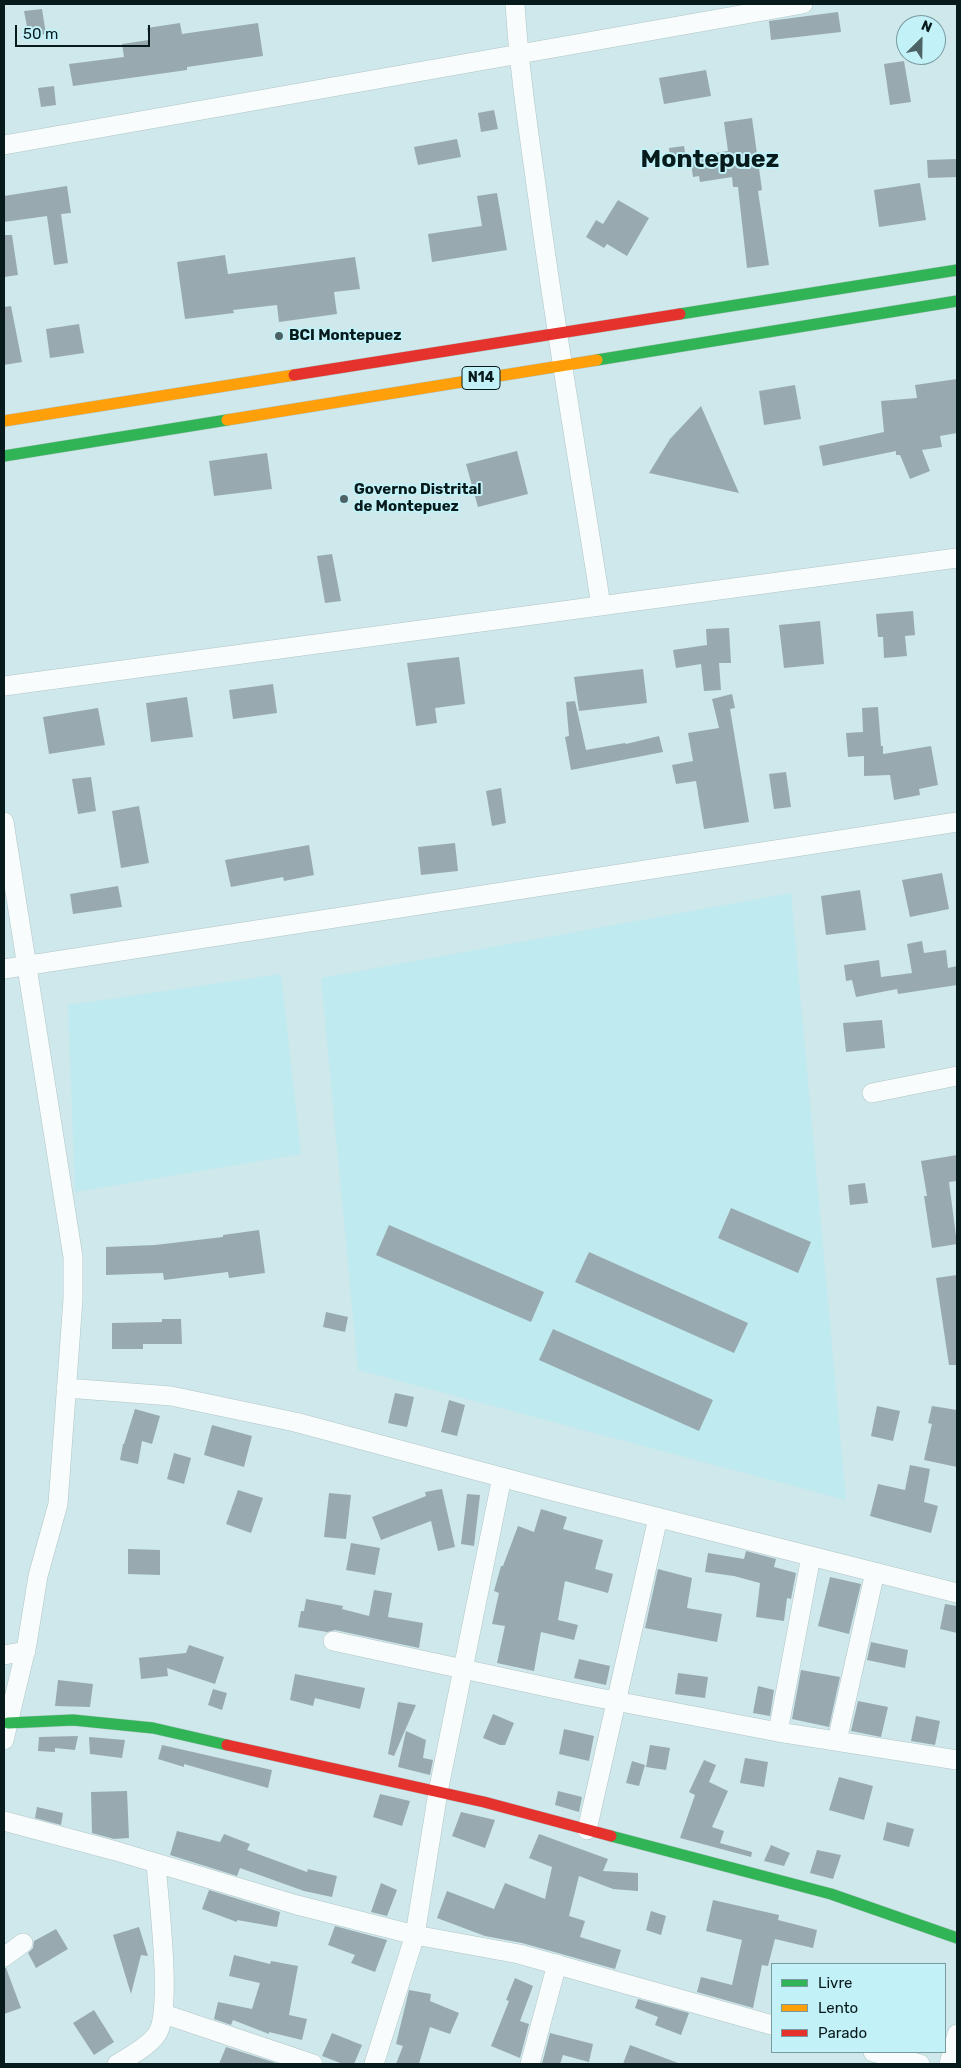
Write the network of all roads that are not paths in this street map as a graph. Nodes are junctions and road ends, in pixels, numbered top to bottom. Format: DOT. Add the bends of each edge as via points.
graph roads {
  1 [pos="515,4"];
  2 [pos="803,4"];
  3 [pos="518,55"];
  4 [pos="4,144"];
  5 [pos="957,270"];
  6 [pos="861,285"];
  7 [pos="957,301"];
  8 [pos="865,307"];
  9 [pos="556,333"];
  10 [pos="562,365"];
  11 [pos="4,421"];
  12 [pos="4,456"];
  13 [pos="957,558"];
  14 [pos="601,606"];
  15 [pos="4,686"];
  16 [pos="4,822"];
  17 [pos="957,822"];
  18 [pos="26,965"];
  19 [pos="4,969"];
  20 [pos="957,1076"];
  21 [pos="872,1093"];
  22 [pos="66,1388"];
  23 [pos="502,1478"];
  24 [pos="658,1518"];
  25 [pos="810,1556"];
  26 [pos="875,1572"];
  27 [pos="957,1592"];
  28 [pos="333,1641"];
  29 [pos="26,1651"];
  30 [pos="4,1655"];
  31 [pos="464,1669"];
  32 [pos="616,1701"];
  33 [pos="6,1732"];
  34 [pos="778,1732"];
  35 [pos="837,1741"];
  36 [pos="957,1760"];
  37 [pos="438,1792"];
  38 [pos="4,1821"];
  39 [pos="587,1830"];
  40 [pos="156,1863"];
  41 [pos="416,1935"];
  42 [pos="957,1938"];
  43 [pos="23,1943"];
  44 [pos="4,1958"];
  45 [pos="557,1964"];
  46 [pos="164,2014"];
  47 [pos="771,2025"];
  48 [pos="957,2034"];
  49 [pos="877,2053"];
  50 [pos="117,2064"];
  51 [pos="312,2064"];
  52 [pos="374,2064"];
  53 [pos="530,2064"];
  54 [pos="920,2064"];
  55 [pos="949,2064"];
  1 -- 3 [label="street"];
  2 -- 3 [label="street"];
  3 -- 4 [label="street"];
  3 -- 9 [label="street"];
  5 -- 6 [label="main road, N14"];
  6 -- 8 [label="main road"];
  6 -- 9 [label="main road, N14"];
  7 -- 8 [label="main road, N14"];
  8 -- 10 [label="main road, N14"];
  9 -- 10 [label="street"];
  9 -- 11 [label="main road, N14" via="314,375"];
  10 -- 12 [label="main road, N14" via="320,400"];
  10 -- 14 [label="street"];
  13 -- 14 [label="street"];
  14 -- 15 [label="street"];
  16 -- 18 [label="street"];
  17 -- 18 [label="street"];
  18 -- 19 [label="street"];
  18 -- 22 [label="street" via="73,1257"];
  20 -- 21 [label="street"];
  22 -- 23 [label="street" via="171,1396 295,1422"];
  22 -- 29 [label="street" via="58,1504 38,1576"];
  23 -- 24 [label="street"];
  23 -- 31 [label="street"];
  24 -- 25 [label="street"];
  24 -- 32 [label="street"];
  25 -- 26 [label="street"];
  25 -- 34 [label="street"];
  26 -- 27 [label="street"];
  26 -- 35 [label="street"];
  28 -- 31 [label="street"];
  29 -- 30 [label="street"];
  29 -- 33 [label="street"];
  31 -- 32 [label="street"];
  31 -- 37 [label="street"];
  32 -- 34 [label="street"];
  32 -- 39 [label="street"];
  33 -- 37 [label="main road" via="73,1720 153,1728"];
  34 -- 35 [label="street"];
  35 -- 36 [label="street"];
  37 -- 39 [label="main road"];
  37 -- 41 [label="street"];
  38 -- 40 [label="street"];
  39 -- 42 [label="main road" via="831,1894"];
  40 -- 41 [label="street" via="297,1905"];
  40 -- 46 [label="street"];
  41 -- 45 [label="street"];
  41 -- 52 [label="street"];
  43 -- 44 [label="street"];
  45 -- 47 [label="street"];
  45 -- 53 [label="street"];
  46 -- 50 [label="street" via="156,2034"];
  46 -- 51 [label="street"];
  48 -- 55 [label="street"];
  49 -- 54 [label="street"];
}
